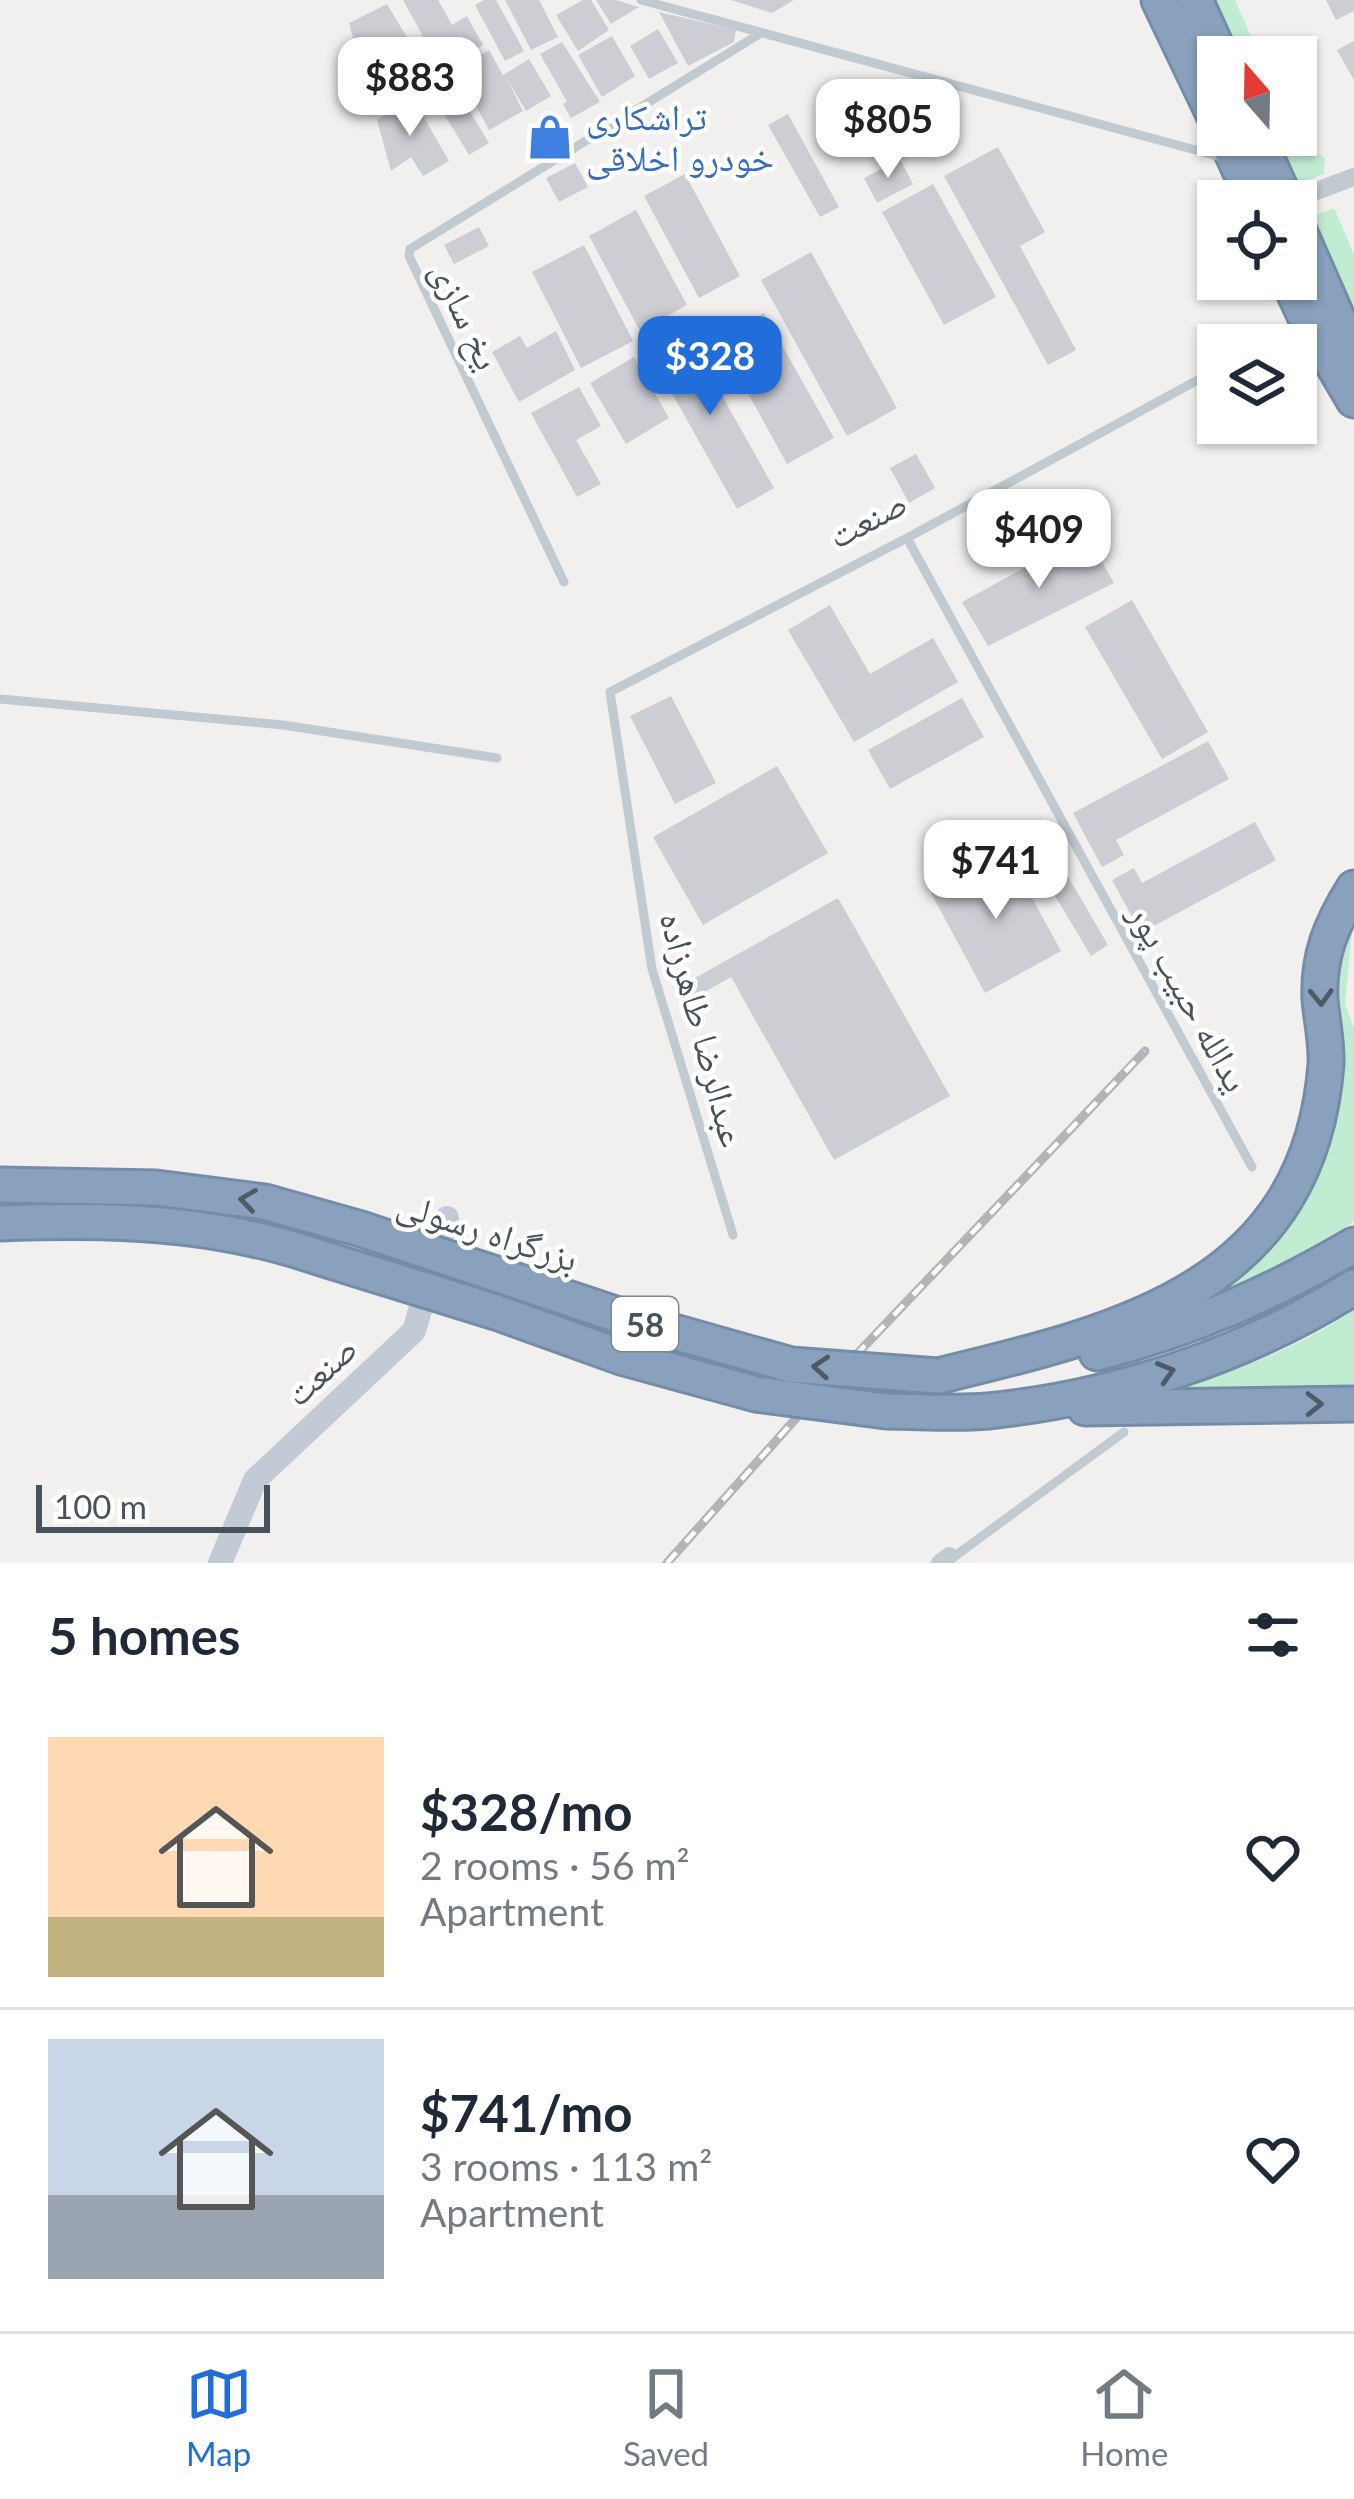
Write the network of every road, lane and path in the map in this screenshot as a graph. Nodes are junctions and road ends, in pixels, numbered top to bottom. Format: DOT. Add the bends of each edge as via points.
graph roads {
  1 [pos="641,0"];
  2 [pos="1159,0"];
  3 [pos="1195,0"];
  4 [pos="761,33"];
  5 [pos="1211,36"];
  6 [pos="1197,79"];
  7 [pos="1197,134"];
  8 [pos="1249,156"];
  9 [pos="1354,176"];
  10 [pos="1270,180"];
  11 [pos="1317,190"];
  12 [pos="1317,272"];
  13 [pos="1298,300"];
  14 [pos="1307,320"];
  15 [pos="1300,324"];
  16 [pos="1354,356"];
  17 [pos="1197,380"];
  18 [pos="1354,400"];
  19 [pos="907,538"];
  20 [pos="564,582"];
  21 [pos="610,692"];
  22 [pos="0,699"];
  23 [pos="497,758"];
  24 [pos="1354,888"];
  25 [pos="1252,1167"];
  26 [pos="0,1185"];
  27 [pos="447,1218"];
  28 [pos="0,1223"];
  29 [pos="733,1235"];
  30 [pos="1354,1245"];
  31 [pos="1354,1287"];
  32 [pos="938,1376"];
  33 [pos="1354,1404"];
  34 [pos="987,1411"];
  35 [pos="1124,1432"];
  36 [pos="948,1561"];
  37 [pos="220,1563"];
  1 -- 4 [label="lane"];
  2 -- 6 [label="highway"];
  3 -- 5 [label="highway"];
  4 -- 7 [label="lane"];
  4 -- 20 [label="lane, یخ سازی" via="410,249"];
  8 -- 10 [label="highway"];
  9 -- 11 [label="street"];
  12 -- 16 [label="highway"];
  13 -- 14 [label="highway"];
  14 -- 15 [label="lane"];
  14 -- 18 [label="highway"];
  17 -- 19 [label="lane, صنعت"];
  19 -- 21 [label="lane, صنعت"];
  19 -- 25 [label="lane, یدالله حبیب پور"];
  21 -- 29 [label="lane, عبدالرضا طاهرزاده" via="652,968"];
  22 -- 23 [label="lane" via="283,725"];
  24 -- 32 [label="highway, one-way" via="1322,954 1326,1060 1307,1154 1264,1231 1232,1264 1128,1322"];
  32 -- 26 [label="highway, بزرگراه رسولی / 58, one-way, bridge" via="791,1365 265,1202 156,1188"];
  27 -- 37 [label="street, صنعت" via="414,1331 255,1480"];
  28 -- 34 [label="highway, بزرگراه رسولی / 58, bridge" via="180,1226 255,1239 756,1394 886,1412"];
  30 -- 32 [label="highway, بزرگراه رسولی / 58" via="1170,1334 1048,1365"];
  34 -- 31 [label="highway, بزرگراه رسولی / 58, one-way" via="1185,1367 1262,1338"];
  34 -- 33 [label="highway, one-way"];
  35 -- 36 [label="lane"];
}
